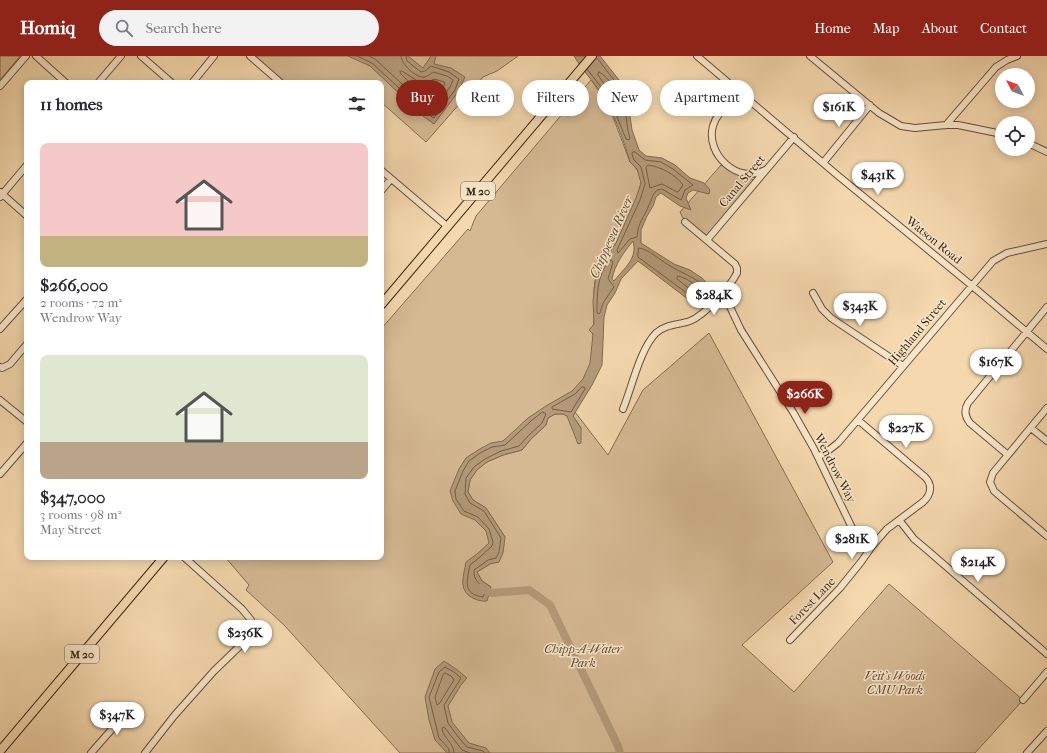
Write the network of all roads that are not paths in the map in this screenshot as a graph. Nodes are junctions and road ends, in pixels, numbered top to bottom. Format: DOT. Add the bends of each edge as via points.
graph roads {
  1 [pos="26,56"];
  2 [pos="36,56"];
  3 [pos="121,56"];
  4 [pos="141,56"];
  5 [pos="214,56"];
  6 [pos="250,56"];
  7 [pos="592,56"];
  8 [pos="697,56"];
  9 [pos="810,56"];
  10 [pos="1017,56"];
  11 [pos="63,80"];
  12 [pos="101,80"];
  13 [pos="169,80"];
  14 [pos="194,80"];
  15 [pos="278,80"];
  16 [pos="726,80"];
  17 [pos="0,86"];
  18 [pos="754,104"];
  19 [pos="870,105"];
  20 [pos="717,116"];
  21 [pos="946,125"];
  22 [pos="995,133"];
  23 [pos="794,137"];
  24 [pos="1035,146"];
  25 [pos="1047,152"];
  26 [pos="823,163"];
  27 [pos="24,168"];
  28 [pos="768,168"];
  29 [pos="384,173"];
  30 [pos="391,179"];
  31 [pos="384,187"];
  32 [pos="1,194"];
  33 [pos="24,213"];
  34 [pos="685,222"];
  35 [pos="448,227"];
  36 [pos="707,240"];
  37 [pos="1047,242"];
  38 [pos="971,285"];
  39 [pos="723,292"];
  40 [pos="813,293"];
  41 [pos="24,302"];
  42 [pos="384,302"];
  43 [pos="1047,307"];
  44 [pos="0,329"];
  45 [pos="1026,332"];
  46 [pos="24,348"];
  47 [pos="1047,350"];
  48 [pos="903,366"];
  49 [pos="0,367"];
  50 [pos="0,400"];
  51 [pos="1047,408"];
  52 [pos="623,409"];
  53 [pos="24,420"];
  54 [pos="858,420"];
  55 [pos="1031,428"];
  56 [pos="1047,442"];
  57 [pos="24,446"];
  58 [pos="1008,455"];
  59 [pos="818,457"];
  60 [pos="0,474"];
  61 [pos="900,521"];
  62 [pos="1047,536"];
  63 [pos="869,550"];
  64 [pos="161,560"];
  65 [pos="187,560"];
  66 [pos="790,640"];
  67 [pos="1047,654"];
  68 [pos="1047,672"];
  69 [pos="1023,700"];
  70 [pos="138,711"];
  71 [pos="1047,731"];
  72 [pos="0,751"];
  73 [pos="91,753"];
  74 [pos="145,753"];
  75 [pos="1027,753"];
  1 -- 17 [label="street"];
  2 -- 11 [label="street"];
  3 -- 12 [label="street"];
  4 -- 13 [label="street"];
  5 -- 14 [label="street"];
  6 -- 15 [label="street"];
  7 -- 35 [label="main road, M 20"];
  8 -- 16 [label="street, Watson Road"];
  9 -- 19 [label="street"];
  10 -- 21 [label="street" via="996,67"];
  18 -- 23 [label="street, Watson Road"];
  19 -- 21 [label="street" via="888,119 905,127"];
  19 -- 26 [label="street"];
  20 -- 28 [label="street" via="711,134 713,147 724,163 736,170 753,174"];
  21 -- 22 [label="street"];
  23 -- 26 [label="street, Watson Road"];
  23 -- 28 [label="street, Canal Street"];
  24 -- 25 [label="street"];
  26 -- 38 [label="street, Watson Road"];
  27 -- 32 [label="street"];
  28 -- 36 [label="street, Canal Street"];
  29 -- 30 [label="street"];
  30 -- 31 [label="street"];
  30 -- 35 [label="street"];
  32 -- 33 [label="street"];
  34 -- 36 [label="street"];
  35 -- 42 [label="main road, M 20"];
  36 -- 39 [label="street" via="737,268 736,275"];
  37 -- 38 [label="street, Highland Street" via="999,256"];
  38 -- 45 [label="street, Watson Road"];
  38 -- 48 [label="street, Highland Street"];
  39 -- 52 [label="street" via="699,316 668,326 653,336 642,355"];
  39 -- 59 [label="street, Wendrow Way" via="741,330"];
  40 -- 48 [label="street" via="822,309 831,318"];
  41 -- 44 [label="street"];
  43 -- 45 [label="street"];
  45 -- 47 [label="street, Watson Road"];
  45 -- 58 [label="street" via="968,403 965,411 970,423"];
  46 -- 49 [label="street" via="10,364"];
  48 -- 54 [label="street, Highland Street"];
  50 -- 53 [label="street"];
  51 -- 55 [label="street"];
  54 -- 59 [label="street, Highland Street" via="836,445"];
  54 -- 61 [label="street, Forest Lane" via="930,484 930,491 924,501"];
  55 -- 56 [label="street"];
  55 -- 58 [label="street"];
  57 -- 60 [label="street"];
  58 -- 62 [label="street" via="992,475 990,485"];
  59 -- 63 [label="street, Wendrow Way" via="855,534"];
  61 -- 63 [label="street, Forest Lane" via="890,527"];
  61 -- 67 [label="street" via="914,539"];
  63 -- 66 [label="street, Forest Lane" via="840,588"];
  64 -- 72 [label="main road, M 20"];
  65 -- 74 [label="street" via="242,609 250,620 251,629 244,642 214,671"];
  68 -- 69 [label="street"];
  70 -- 73 [label="street" via="120,720"];
  71 -- 75 [label="street"];
}
